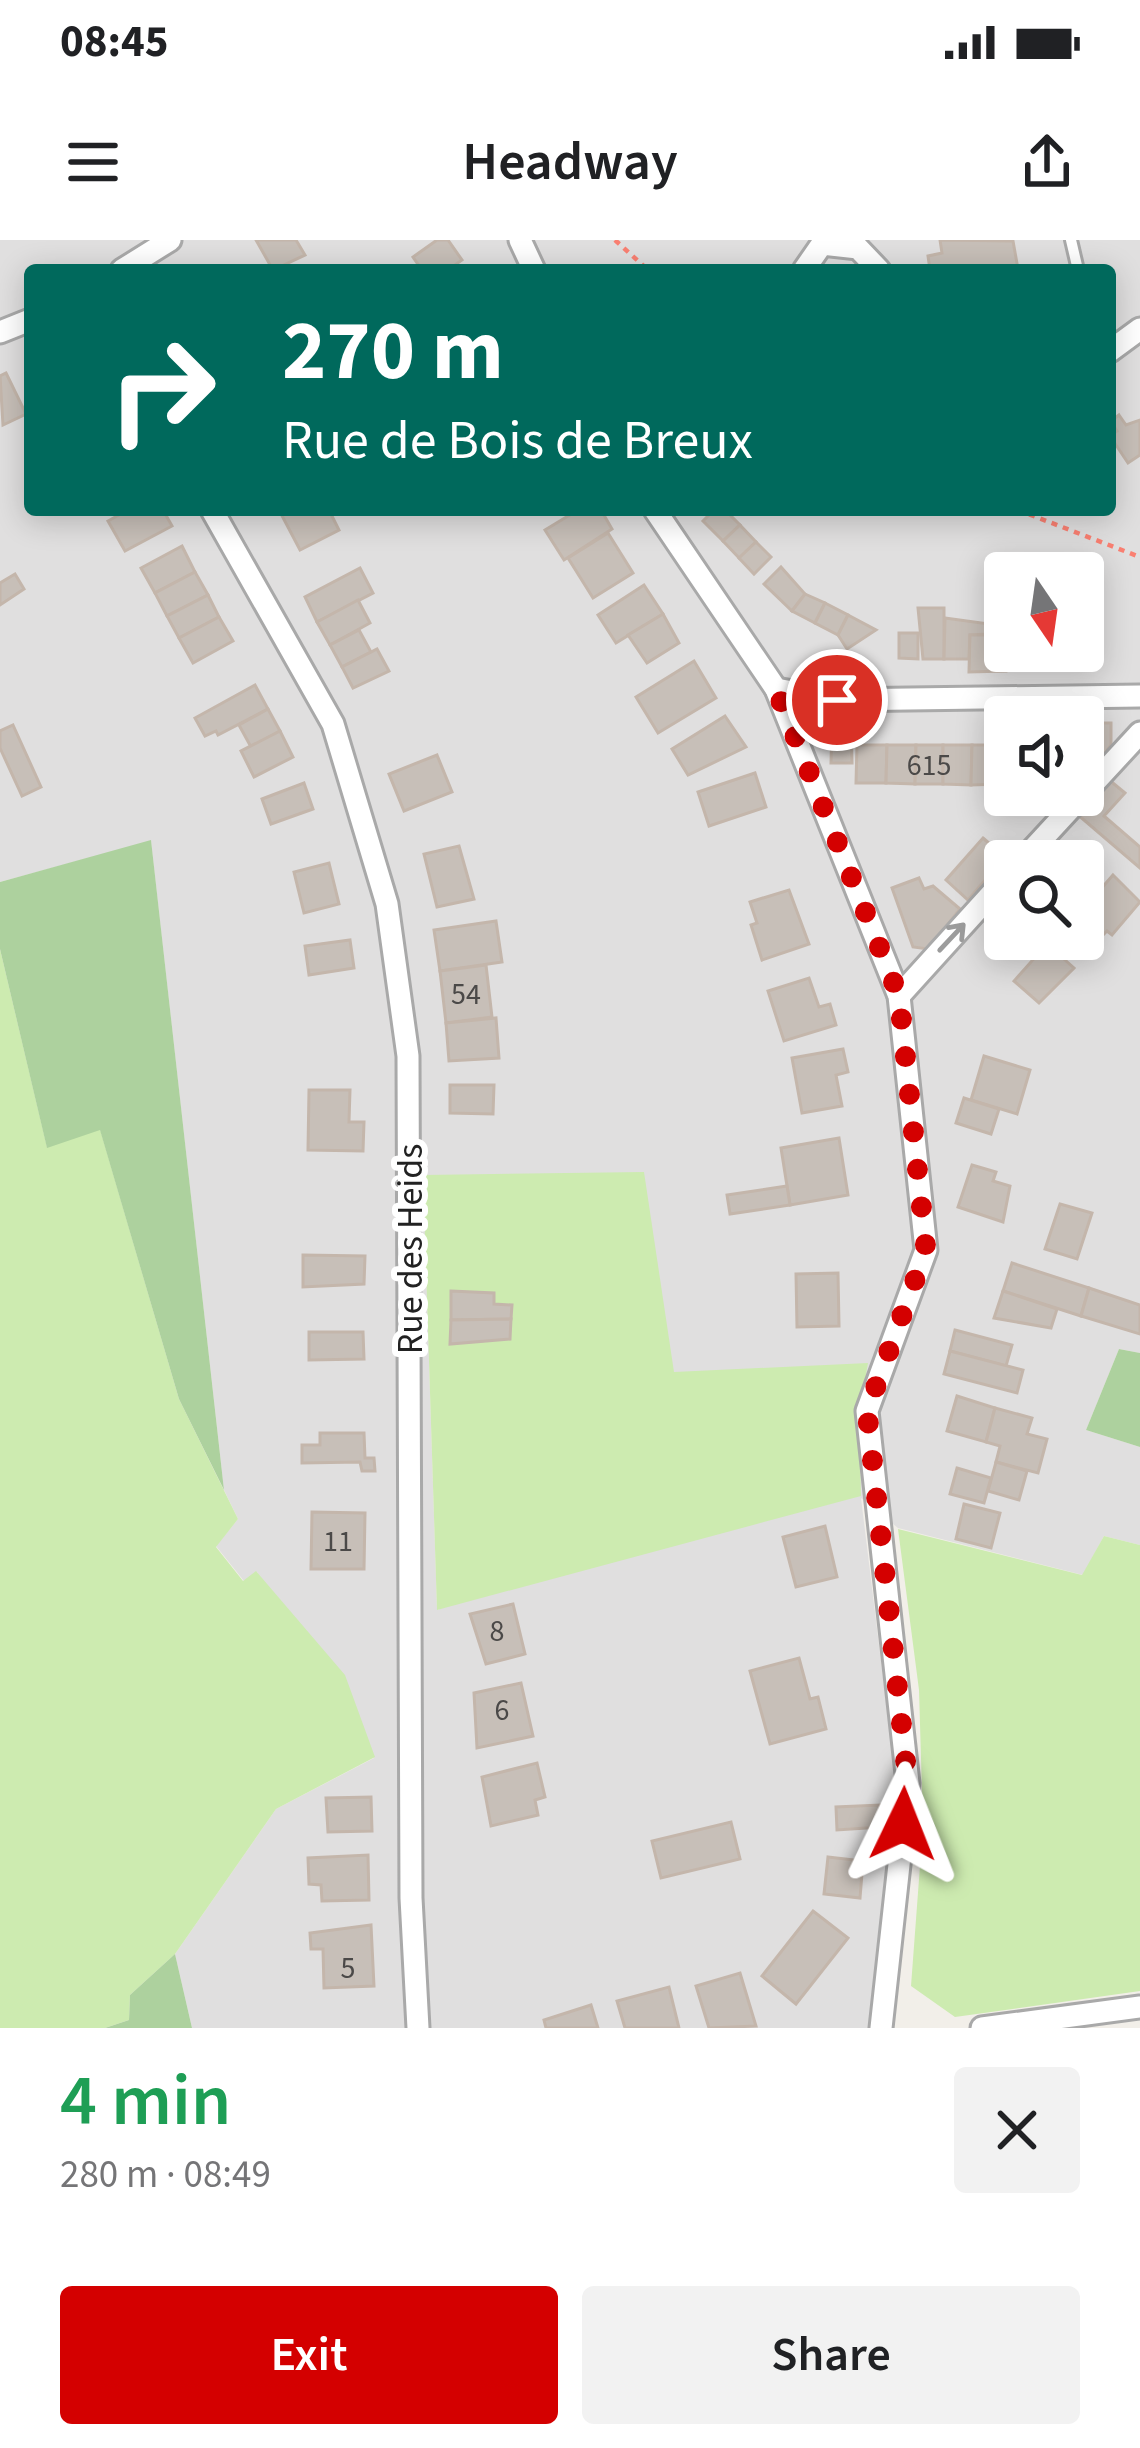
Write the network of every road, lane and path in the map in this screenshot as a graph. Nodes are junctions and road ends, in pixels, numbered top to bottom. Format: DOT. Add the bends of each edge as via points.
graph roads {
  1 [pos="170,240"];
  2 [pos="616,240"];
  3 [pos="132,264"];
  4 [pos="642,264"];
  5 [pos="808,264"];
  6 [pos="873,264"];
  7 [pos="215,516"];
  8 [pos="659,516"];
  9 [pos="1034,516"];
  10 [pos="1140,557"];
  11 [pos="776,689"];
  12 [pos="1140,696"];
  13 [pos="1140,733"];
  14 [pos="1041,840"];
  15 [pos="984,902"];
  16 [pos="899,996"];
  17 [pos="1140,2007"];
  18 [pos="418,2028"];
  19 [pos="880,2028"];
  20 [pos="982,2028"];
  1 -- 3 [label="street"];
  2 -- 4 [label="path"];
  5 -- 6 [label="street" via="822,244 858,248"];
  7 -- 18 [label="street, Rue des Heids" via="333,724 388,904 408,1056"];
  8 -- 11 [label="street"];
  9 -- 10 [label="path"];
  11 -- 12 [label="street" via="837,700"];
  11 -- 16 [label="street"];
  13 -- 14 [label="street"];
  16 -- 15 [label="street, one-way"];
  16 -- 19 [label="street" via="926,1250 867,1411 908,1783"];
  17 -- 20 [label="street"];
}
